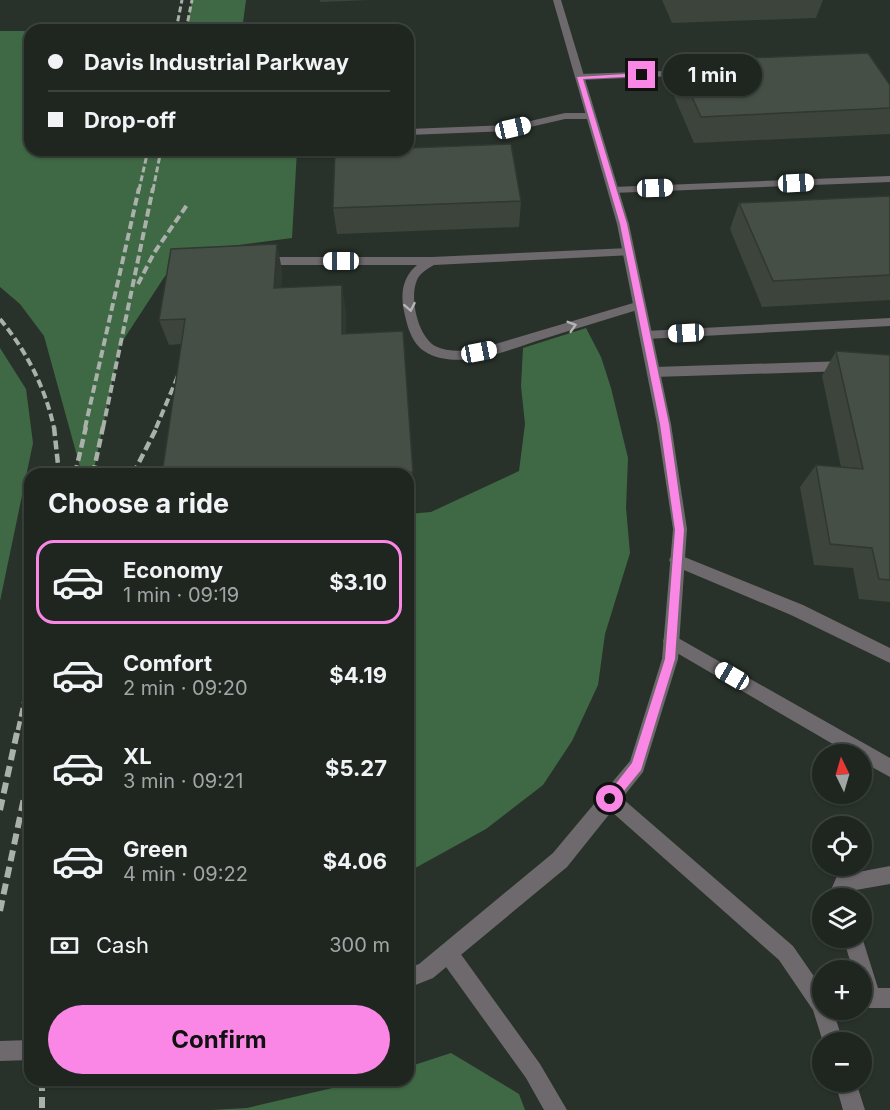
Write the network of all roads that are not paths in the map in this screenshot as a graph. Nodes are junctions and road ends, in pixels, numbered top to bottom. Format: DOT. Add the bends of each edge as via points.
graph roads {
  1 [pos="557,0"];
  2 [pos="705,73"];
  3 [pos="580,77"];
  4 [pos="591,116"];
  5 [pos="414,132"];
  6 [pos="890,179"];
  7 [pos="613,190"];
  8 [pos="629,252"];
  9 [pos="272,261"];
  10 [pos="432,261"];
  11 [pos="640,304"];
  12 [pos="890,322"];
  13 [pos="646,335"];
  14 [pos="855,366"];
  15 [pos="654,372"];
  16 [pos="677,560"];
  17 [pos="671,641"];
  18 [pos="890,656"];
  19 [pos="890,768"];
  20 [pos="610,799"];
  21 [pos="890,875"];
  22 [pos="841,888"];
  23 [pos="856,948"];
  24 [pos="448,953"];
  25 [pos="414,976"];
  26 [pos="812,992"];
  27 [pos="874,999"];
  28 [pos="849,1092"];
  29 [pos="556,1110"];
  30 [pos="854,1110"];
  1 -- 3 [label="street"];
  2 -- 3 [label="street"];
  3 -- 4 [label="street"];
  4 -- 5 [label="street" via="565,116 513,128"];
  4 -- 7 [label="street"];
  6 -- 7 [label="street"];
  7 -- 8 [label="street"];
  8 -- 10 [label="street"];
  8 -- 11 [label="street"];
  9 -- 10 [label="street"];
  10 -- 11 [label="street, one-way" via="413,274 407,289 417,335 434,351 466,355 492,350"];
  11 -- 13 [label="street"];
  12 -- 13 [label="street"];
  13 -- 15 [label="street"];
  14 -- 15 [label="street"];
  15 -- 16 [label="street" via="680,530"];
  16 -- 17 [label="street"];
  16 -- 18 [label="street" via="797,610"];
  17 -- 19 [label="street"];
  17 -- 20 [label="street" via="670,659 637,766"];
  20 -- 24 [label="street" via="560,860"];
  20 -- 26 [label="street" via="786,953"];
  21 -- 22 [label="street" via="844,883"];
  23 -- 27 [label="street"];
  24 -- 25 [label="street"];
  24 -- 29 [label="street" via="533,1071"];
  28 -- 30 [label="street"];
}
